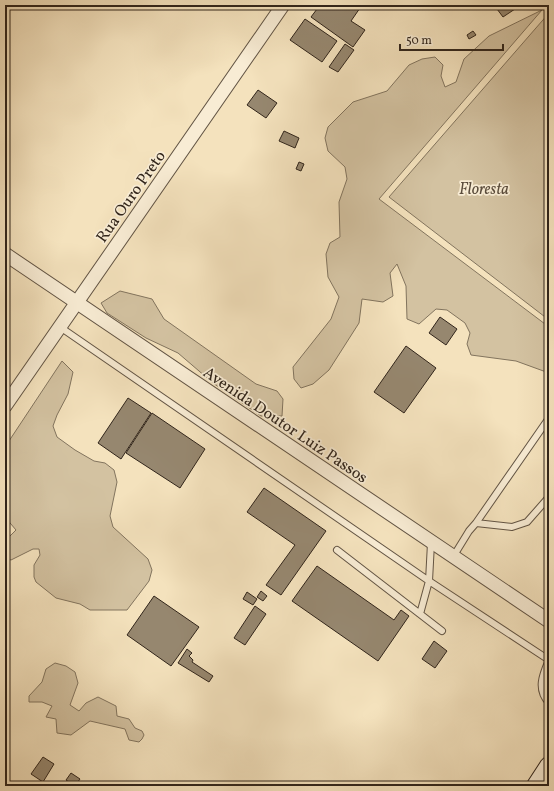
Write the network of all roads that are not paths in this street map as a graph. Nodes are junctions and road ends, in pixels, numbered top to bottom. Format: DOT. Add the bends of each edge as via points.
graph roads {
  1 [pos="283,5"];
  2 [pos="5,254"];
  3 [pos="77,303"];
  4 [pos="60,327"];
  5 [pos="5,406"];
  6 [pos="549,418"];
  7 [pos="549,497"];
  8 [pos="476,523"];
  9 [pos="431,543"];
  10 [pos="337,550"];
  11 [pos="453,556"];
  12 [pos="429,581"];
  13 [pos="420,614"];
  14 [pos="549,622"];
  15 [pos="442,631"];
  16 [pos="549,660"];
  17 [pos="549,703"];
  18 [pos="549,766"];
  19 [pos="536,786"];
  1 -- 3 [label="street, Rua Ouro Preto"];
  2 -- 3 [label="street, Avenida Doutor Luiz Passos"];
  3 -- 4 [label="street, Rua Ouro Preto"];
  3 -- 9 [label="street, Avenida Doutor Luiz Passos"];
  4 -- 5 [label="street, Rua Ouro Preto"];
  4 -- 12 [label="lane"];
  6 -- 8 [label="lane"];
  7 -- 8 [label="lane" via="527,522 512,527"];
  8 -- 11 [label="lane"];
  9 -- 11 [label="street, Avenida Doutor Luiz Passos"];
  9 -- 12 [label="lane"];
  10 -- 13 [label="lane"];
  11 -- 14 [label="street, Avenida Doutor Luiz Passos"];
  12 -- 13 [label="lane"];
  12 -- 16 [label="lane"];
  13 -- 15 [label="lane"];
  16 -- 17 [label="lane" via="540,680 545,699"];
  18 -- 19 [label="street"];
}
